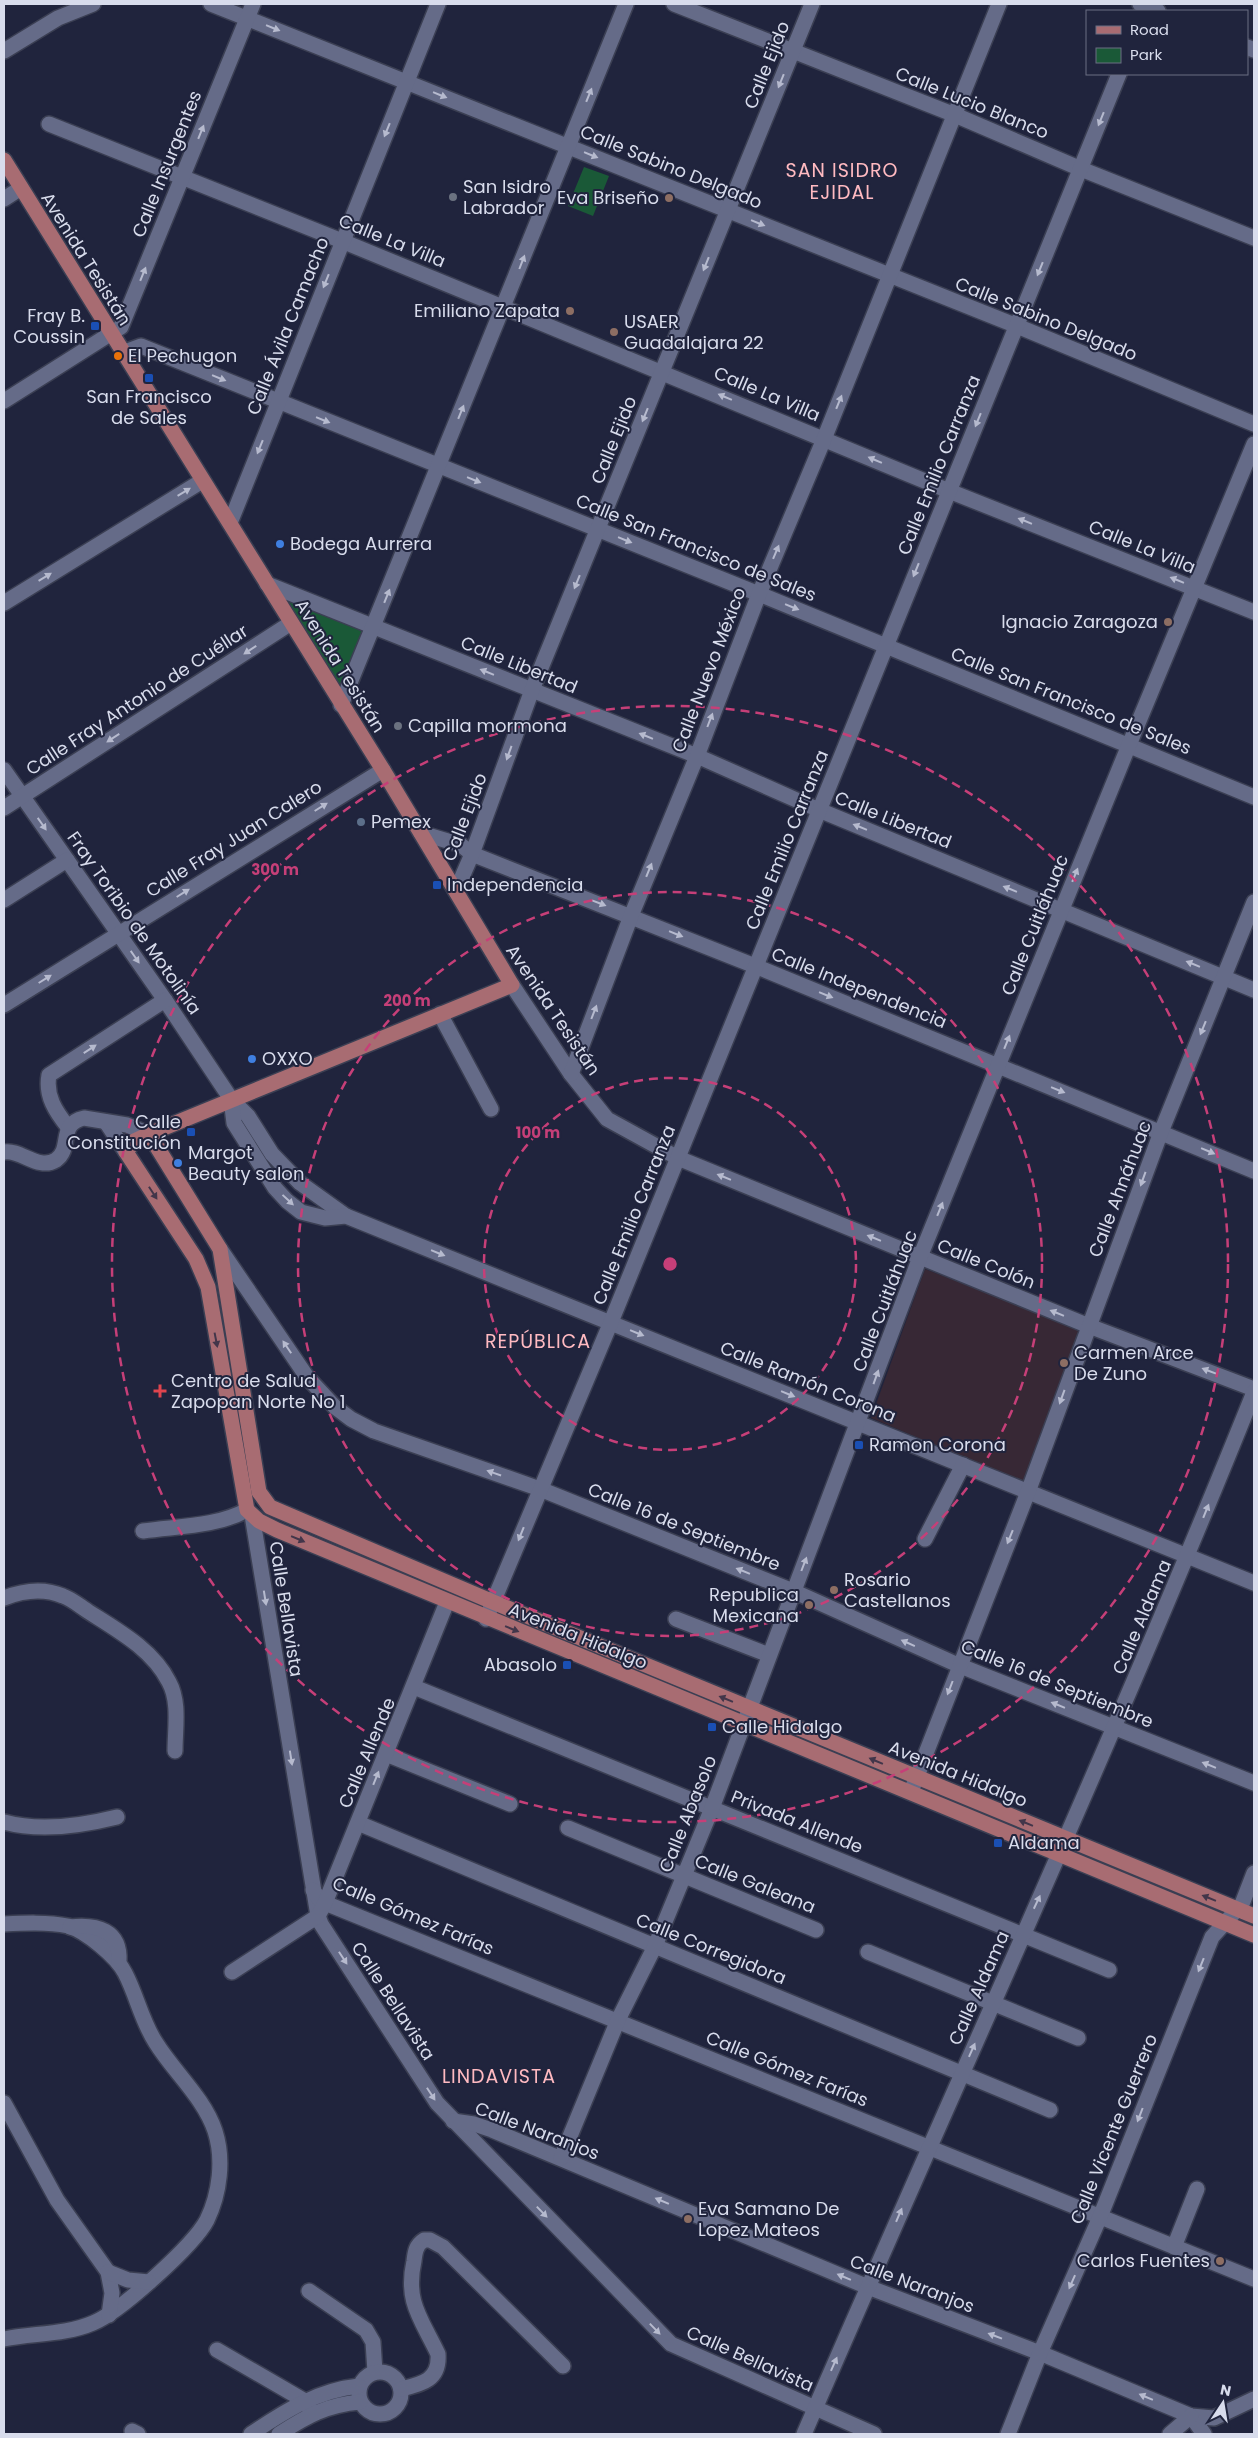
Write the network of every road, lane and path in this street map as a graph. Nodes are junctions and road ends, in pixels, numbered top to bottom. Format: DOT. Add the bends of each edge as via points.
graph roads {
  1 [pos="94,4"];
  2 [pos="211,4"];
  3 [pos="438,4"];
  4 [pos="626,4"];
  5 [pos="674,4"];
  6 [pos="812,4"];
  7 [pos="999,4"];
  8 [pos="250,11"];
  9 [pos="4,51"];
  10 [pos="793,52"];
  11 [pos="1119,75"];
  12 [pos="406,81"];
  13 [pos="955,115"];
  14 [pos="49,124"];
  15 [pos="568,146"];
  16 [pos="4,160"];
  17 [pos="1081,169"];
  18 [pos="182,177"];
  19 [pos="21,188"];
  20 [pos="4,199"];
  21 [pos="727,210"];
  22 [pos="1254,238"];
  23 [pos="342,241"];
  24 [pos="890,276"];
  25 [pos="504,307"];
  26 [pos="1016,326"];
  27 [pos="111,334"];
  28 [pos="122,353"];
  29 [pos="662,371"];
  30 [pos="4,401"];
  31 [pos="278,402"];
  32 [pos="1254,424"];
  33 [pos="824,438"];
  34 [pos="1254,444"];
  35 [pos="438,466"];
  36 [pos="202,481"];
  37 [pos="949,490"];
  38 [pos="230,523"];
  39 [pos="598,529"];
  40 [pos="267,584"];
  41 [pos="1196,588"];
  42 [pos="759,594"];
  43 [pos="4,602"];
  44 [pos="1254,612"];
  45 [pos="291,624"];
  46 [pos="375,627"];
  47 [pos="886,645"];
  48 [pos="532,690"];
  49 [pos="341,705"];
  50 [pos="1128,745"];
  51 [pos="697,756"];
  52 [pos="4,770"];
  53 [pos="383,770"];
  54 [pos="22,796"];
  55 [pos="1254,797"];
  56 [pos="4,808"];
  57 [pos="819,810"];
  58 [pos="421,833"];
  59 [pos="472,854"];
  60 [pos="67,860"];
  61 [pos="456,891"];
  62 [pos="4,900"];
  63 [pos="1254,902"];
  64 [pos="1061,910"];
  65 [pos="631,916"];
  66 [pos="118,933"];
  67 [pos="755,966"];
  68 [pos="1224,977"];
  69 [pos="512,985"];
  70 [pos="1254,990"];
  71 [pos="165,1000"];
  72 [pos="4,1005"];
  73 [pos="440,1014"];
  74 [pos="997,1066"];
  75 [pos="571,1074"];
  76 [pos="231,1099"];
  77 [pos="491,1109"];
  78 [pos="106,1122"];
  79 [pos="68,1127"];
  80 [pos="1161,1132"];
  81 [pos="149,1134"];
  82 [pos="6,1152"];
  83 [pos="126,1152"];
  84 [pos="678,1158"];
  85 [pos="1254,1171"];
  86 [pos="346,1216"];
  87 [pos="220,1249"];
  88 [pos="920,1257"];
  89 [pos="611,1322"];
  90 [pos="1089,1326"];
  91 [pos="1254,1391"];
  92 [pos="859,1423"];
  93 [pos="963,1465"];
  94 [pos="540,1489"];
  95 [pos="1028,1492"];
  96 [pos="250,1513"];
  97 [pos="143,1530"];
  98 [pos="339,1537"];
  99 [pos="925,1539"];
  100 [pos="332,1553"];
  101 [pos="1188,1556"];
  102 [pos="1254,1583"];
  103 [pos="793,1591"];
  104 [pos="4,1598"];
  105 [pos="447,1602"];
  106 [pos="493,1602"];
  107 [pos="486,1619"];
  108 [pos="676,1619"];
  109 [pos="769,1655"];
  110 [pos="958,1665"];
  111 [pos="414,1687"];
  112 [pos="749,1708"];
  113 [pos="743,1724"];
  114 [pos="1115,1727"];
  115 [pos="175,1751"];
  116 [pos="386,1754"];
  117 [pos="916,1777"];
  118 [pos="1254,1783"];
  119 [pos="910,1793"];
  120 [pos="510,1804"];
  121 [pos="712,1808"];
  122 [pos="117,1817"];
  123 [pos="4,1822"];
  124 [pos="358,1823"];
  125 [pos="568,1828"];
  126 [pos="1066,1839"];
  127 [pos="1059,1855"];
  128 [pos="1254,1874"];
  129 [pos="684,1876"];
  130 [pos="322,1909"];
  131 [pos="1238,1910"];
  132 [pos="1254,1916"];
  133 [pos="1225,1923"];
  134 [pos="4,1924"];
  135 [pos="816,1930"];
  136 [pos="1022,1934"];
  137 [pos="1254,1935"];
  138 [pos="654,1946"];
  139 [pos="868,1952"];
  140 [pos="1109,1970"];
  141 [pos="232,1972"];
  142 [pos="992,2003"];
  143 [pos="618,2020"];
  144 [pos="1078,2038"];
  145 [pos="962,2073"];
  146 [pos="4,2103"];
  147 [pos="1050,2110"];
  148 [pos="453,2121"];
  149 [pos="928,2148"];
  150 [pos="561,2158"];
  151 [pos="1197,2189"];
  152 [pos="1100,2217"];
  153 [pos="1174,2247"];
  154 [pos="108,2272"];
  155 [pos="1254,2279"];
  156 [pos="149,2282"];
  157 [pos="868,2288"];
  158 [pos="309,2291"];
  159 [pos="109,2315"];
  160 [pos="4,2340"];
  161 [pos="217,2350"];
  162 [pos="1040,2353"];
  163 [pos="563,2366"];
  164 [pos="375,2372"];
  165 [pos="359,2386"];
  166 [pos="401,2390"];
  167 [pos="1254,2399"];
  168 [pos="360,2402"];
  169 [pos="308,2407"];
  170 [pos="815,2409"];
  171 [pos="1191,2416"];
  172 [pos="251,2434"];
  173 [pos="279,2434"];
  174 [pos="804,2434"];
  175 [pos="874,2434"];
  176 [pos="1008,2434"];
  177 [pos="1170,2434"];
  178 [pos="1204,2434"];
  1 -- 9 [label="street" via="58,18"];
  2 -- 8 [label="street, Calle Sabino Delgado"];
  3 -- 12 [label="street, Calle Ávila Camacho"];
  15 -- 4 [label="street, one-way"];
  5 -- 10 [label="street, Calle Lucio Blanco"];
  6 -- 10 [label="street, Calle Ejido"];
  7 -- 13 [label="street, Calle Nuevo México"];
  8 -- 12 [label="street, Calle Sabino Delgado, one-way"];
  18 -- 8 [label="street, Calle Insurgentes, one-way"];
  10 -- 13 [label="street, Calle Lucio Blanco"];
  10 -- 21 [label="street, Calle Ejido, one-way"];
  11 -- 17 [label="street, Calle Emilio Carranza, one-way"];
  12 -- 15 [label="street, Calle Sabino Delgado, one-way"];
  12 -- 23 [label="street, Calle Ávila Camacho, one-way"];
  13 -- 17 [label="street, Calle Lucio Blanco"];
  13 -- 24 [label="street, Calle Nuevo México"];
  14 -- 18 [label="street, Calle La Villa"];
  15 -- 21 [label="street, Calle Sabino Delgado, one-way"];
  25 -- 15 [label="street, one-way"];
  16 -- 19 [label="main road, Avenida Tesistán"];
  17 -- 22 [label="street, Calle Lucio Blanco"];
  17 -- 26 [label="street, Calle Emilio Carranza, one-way"];
  18 -- 23 [label="street, Calle La Villa"];
  27 -- 18 [label="street, Calle Insurgentes, one-way" via="121,327"];
  19 -- 20 [label="street"];
  19 -- 27 [label="main road, Avenida Tesistán"];
  21 -- 24 [label="street, Calle Sabino Delgado, one-way"];
  21 -- 29 [label="street, Calle Ejido, one-way"];
  23 -- 25 [label="street, Calle La Villa"];
  23 -- 31 [label="street, Calle Ávila Camacho, one-way"];
  24 -- 26 [label="street, Calle Sabino Delgado"];
  33 -- 24 [label="street, Calle Nuevo México, one-way"];
  25 -- 29 [label="street, Calle La Villa"];
  35 -- 25 [label="street, one-way"];
  26 -- 32 [label="street, Calle Sabino Delgado"];
  26 -- 37 [label="street, Calle Emilio Carranza, one-way"];
  27 -- 28 [label="main road, Avenida Tesistán"];
  27 -- 30 [label="street, Calle Insurgentes"];
  28 -- 31 [label="street, Calle San Francisco de Sales, one-way" via="141,346"];
  28 -- 36 [label="main road, Avenida Tesistán"];
  33 -- 29 [label="street, Calle La Villa, one-way"];
  29 -- 39 [label="street, Calle Ejido, one-way"];
  31 -- 35 [label="street, Calle San Francisco de Sales, one-way"];
  31 -- 38 [label="street, Calle Ávila Camacho, one-way"];
  37 -- 33 [label="street, Calle La Villa, one-way"];
  42 -- 33 [label="street, Calle Nuevo México, one-way"];
  34 -- 41 [label="street, Calle Cuitláhuac"];
  35 -- 39 [label="street, Calle San Francisco de Sales, one-way"];
  46 -- 35 [label="street, one-way"];
  36 -- 38 [label="main road, Avenida Tesistán"];
  43 -- 36 [label="street, one-way"];
  41 -- 37 [label="street, Calle La Villa, one-way"];
  37 -- 47 [label="street, Calle Emilio Carranza, one-way"];
  38 -- 40 [label="main road, Avenida Tesistán"];
  39 -- 42 [label="street, Calle San Francisco de Sales, one-way"];
  39 -- 48 [label="street, Calle Ejido, one-way"];
  40 -- 45 [label="main road, Avenida Tesistán"];
  40 -- 46 [label="street, Calle Libertad"];
  41 -- 44 [label="street, Calle La Villa"];
  41 -- 50 [label="street, Calle Cuitláhuac"];
  42 -- 47 [label="street, Calle San Francisco de Sales, one-way"];
  51 -- 42 [label="street, Calle Nuevo México, one-way"];
  45 -- 49 [label="main road, Avenida Tesistán"];
  45 -- 54 [label="street, Calle Fray Antonio de Cuéllar, one-way"];
  48 -- 46 [label="street, Calle Libertad, one-way"];
  46 -- 49 [label="street"];
  47 -- 50 [label="street, Calle San Francisco de Sales"];
  47 -- 57 [label="street, Calle Emilio Carranza"];
  51 -- 48 [label="street, Calle Libertad, one-way"];
  48 -- 59 [label="street, Calle Ejido, one-way"];
  49 -- 53 [label="main road, Avenida Tesistán"];
  50 -- 55 [label="street, Calle San Francisco de Sales"];
  64 -- 50 [label="street, Calle Cuitláhuac, one-way"];
  51 -- 57 [label="street, Calle Libertad"];
  65 -- 51 [label="street, Calle Nuevo México, one-way"];
  52 -- 54 [label="street, Fray Toribio de Motolinía"];
  53 -- 58 [label="main road, Avenida Tesistán"];
  66 -- 53 [label="street, Calle Fray Juan Calero, one-way"];
  54 -- 56 [label="street, Calle Fray Antonio de Cuéllar"];
  54 -- 60 [label="street, Fray Toribio de Motolinía, one-way"];
  64 -- 57 [label="street, Calle Libertad, one-way"];
  57 -- 67 [label="street, Calle Emilio Carranza"];
  58 -- 59 [label="street, Calle Independencia" via="461,845"];
  58 -- 61 [label="main road, Avenida Tesistán"];
  59 -- 61 [label="street, Calle Ejido"];
  59 -- 65 [label="street, Calle Independencia, one-way"];
  60 -- 62 [label="street"];
  60 -- 66 [label="street, Fray Toribio de Motolinía"];
  61 -- 69 [label="main road, Avenida Tesistán"];
  63 -- 68 [label="street, Calle Ahnáhuac"];
  68 -- 64 [label="street, Calle Libertad, one-way"];
  74 -- 64 [label="street, Calle Cuitláhuac, one-way"];
  65 -- 67 [label="street, Calle Independencia, one-way"];
  75 -- 65 [label="street, Calle Nuevo México, one-way"];
  66 -- 71 [label="street, Fray Toribio de Motolinía, one-way"];
  72 -- 66 [label="street, Calle Fray Juan Calero, one-way"];
  67 -- 74 [label="street, Calle Independencia, one-way"];
  67 -- 84 [label="street, Calle Emilio Carranza"];
  68 -- 70 [label="street, Calle Libertad"];
  68 -- 80 [label="street, Calle Ahnáhuac, one-way"];
  69 -- 73 [label="main road"];
  69 -- 75 [label="street, Avenida Tesistán"];
  71 -- 76 [label="street, Fray Toribio de Motolinía"];
  79 -- 71 [label="street, one-way" via="49,1095 49,1075"];
  73 -- 76 [label="main road"];
  73 -- 77 [label="street"];
  74 -- 80 [label="street, Calle Independencia, one-way"];
  88 -- 74 [label="street, Calle Cuitláhuac, one-way"];
  75 -- 84 [label="street, Avenida Tesistán" via="607,1119"];
  76 -- 81 [label="main road"];
  76 -- 86 [label="street, Calle Ramón Corona" via="248,1116 272,1154 300,1183"];
  76 -- 86 [label="street, Calle Ramón Corona, one-way" via="234,1123 275,1188 287,1201 301,1212 325,1218"];
  78 -- 79 [label="street" via="84,1118"];
  78 -- 81 [label="street" via="127,1125"];
  78 -- 83 [label="street"];
  79 -- 82 [label="street" via="62,1153 56,1160 45,1163"];
  80 -- 85 [label="street, Calle Independencia, one-way"];
  80 -- 90 [label="street, Calle Ahnáhuac, one-way"];
  81 -- 83 [label="main road" via="134,1141"];
  81 -- 87 [label="main road, Avenida Hidalgo"];
  83 -- 96 [label="main road, one-way" via="196,1259 208,1287 244,1502"];
  88 -- 84 [label="street, Calle Colón, one-way"];
  84 -- 89 [label="street, Calle Emilio Carranza"];
  86 -- 89 [label="street, Calle Ramón Corona, one-way"];
  94 -- 87 [label="street, Calle 16 de Septiembre, one-way" via="374,1431 351,1419 308,1377"];
  87 -- 98 [label="main road, Avenida Hidalgo" via="259,1492 270,1507"];
  90 -- 88 [label="street, Calle Colón, one-way"];
  92 -- 88 [label="street, Calle Cuitláhuac, one-way"];
  89 -- 92 [label="street, Calle Ramón Corona, one-way"];
  89 -- 94 [label="street, Calle Emilio Carranza"];
  91 -- 90 [label="street, Calle Colón, one-way"];
  90 -- 95 [label="street, Calle Ahnáhuac, one-way"];
  101 -- 91 [label="street, Calle Aldama, one-way"];
  92 -- 93 [label="street, Calle Ramón Corona"];
  103 -- 92 [label="street, Calle Abasolo, one-way"];
  93 -- 95 [label="street, Calle Ramón Corona"];
  93 -- 99 [label="street"];
  103 -- 94 [label="street, Calle 16 de Septiembre, one-way"];
  94 -- 106 [label="street, Calle Emilio Carranza, one-way"];
  95 -- 101 [label="street, Calle Ramón Corona"];
  95 -- 110 [label="street, Calle Ahnáhuac, one-way"];
  96 -- 97 [label="street" via="216,1522"];
  96 -- 100 [label="main road, Avenida Hidalgo, one-way" via="277,1530"];
  96 -- 130 [label="street, Calle Bellavista, one-way" via="312,1887"];
  98 -- 100 [label="main road"];
  98 -- 106 [label="main road, Avenida Hidalgo"];
  100 -- 105 [label="main road, Avenida Hidalgo"];
  101 -- 102 [label="street, Calle Ramón Corona"];
  101 -- 114 [label="street, Calle Aldama"];
  103 -- 109 [label="street, Calle Abasolo"];
  110 -- 103 [label="street, Calle 16 de Septiembre, one-way"];
  104 -- 115 [label="street" via="21,1591 64,1596 131,1640 158,1664 170,1684 176,1706"];
  105 -- 107 [label="main road, Avenida Hidalgo"];
  105 -- 111 [label="street, Calle Allende"];
  106 -- 107 [label="street, Calle Emilio Carranza"];
  112 -- 106 [label="main road, Avenida Hidalgo, one-way"];
  107 -- 113 [label="main road, Avenida Hidalgo, one-way"];
  108 -- 109 [label="street"];
  109 -- 112 [label="street, Calle Abasolo"];
  114 -- 110 [label="street, Calle 16 de Septiembre, one-way"];
  110 -- 117 [label="street, Calle Ahnáhuac, one-way"];
  111 -- 116 [label="street, Calle Allende"];
  111 -- 121 [label="street, Privada Allende"];
  112 -- 113 [label="street, Calle Abasolo"];
  117 -- 112 [label="main road, Avenida Hidalgo, one-way"];
  113 -- 119 [label="main road, Avenida Hidalgo"];
  113 -- 121 [label="street, Calle Abasolo"];
  118 -- 114 [label="street, Calle 16 de Septiembre, one-way"];
  114 -- 126 [label="street, Calle Aldama"];
  116 -- 120 [label="street"];
  124 -- 116 [label="street, Calle Allende, one-way"];
  117 -- 119 [label="street, Calle Ahnáhuac"];
  126 -- 117 [label="main road, Avenida Hidalgo, one-way"];
  119 -- 127 [label="main road, Avenida Hidalgo"];
  121 -- 129 [label="street, Calle Abasolo"];
  121 -- 136 [label="street, Privada Allende"];
  122 -- 123 [label="street" via="49,1827"];
  124 -- 130 [label="street, Calle Allende"];
  124 -- 138 [label="street, Calle Corregidora"];
  125 -- 129 [label="street, Calle Galeana"];
  126 -- 127 [label="street, Calle Aldama"];
  131 -- 126 [label="main road, Avenida Hidalgo, one-way"];
  127 -- 133 [label="main road, Avenida Hidalgo"];
  136 -- 127 [label="street, Calle Aldama, one-way"];
  128 -- 131 [label="street, Calle Vicente Guerrero"];
  129 -- 135 [label="street, Calle Galeana"];
  129 -- 138 [label="street, Calle Abasolo"];
  130 -- 141 [label="street"];
  130 -- 143 [label="street, Calle Gómez Farías"];
  130 -- 148 [label="street, Calle Bellavista, one-way" via="321,1924 437,2103"];
  131 -- 132 [label="main road, Avenida Hidalgo"];
  131 -- 133 [label="street, Calle Vicente Guerrero"];
  133 -- 137 [label="main road, Avenida Hidalgo"];
  133 -- 152 [label="street, Calle Vicente Guerrero, one-way" via="1212,1937"];
  134 -- 156 [label="street" via="97,1927 107,1932 120,1949 119,1962 155,2042 215,2130 220,2161 216,2195 207,2221"];
  136 -- 140 [label="street, Privada Allende"];
  136 -- 142 [label="street, Calle Aldama"];
  138 -- 143 [label="street, Calle Abasolo"];
  138 -- 145 [label="street, Calle Corregidora"];
  139 -- 142 [label="street"];
  142 -- 144 [label="street"];
  145 -- 142 [label="street, Calle Aldama, one-way"];
  143 -- 149 [label="street, Calle Gómez Farías"];
  143 -- 150 [label="street, Calle Abasolo"];
  145 -- 147 [label="street, Calle Corregidora"];
  145 -- 149 [label="street, Calle Aldama"];
  146 -- 154 [label="street" via="57,2200"];
  148 -- 150 [label="street, Calle Naranjos" via="474,2124"];
  148 -- 170 [label="street, Calle Bellavista, one-way" via="671,2344"];
  149 -- 152 [label="street, Calle Gómez Farías"];
  157 -- 149 [label="street, Calle Aldama, one-way"];
  157 -- 150 [label="street, Calle Naranjos, one-way"];
  151 -- 153 [label="street"];
  152 -- 153 [label="street, Calle Gómez Farías"];
  152 -- 162 [label="street, Calle Vicente Guerrero, one-way"];
  153 -- 155 [label="street, Calle Gómez Farías"];
  154 -- 156 [label="street" via="128,2280"];
  154 -- 159 [label="street" via="112,2294"];
  156 -- 159 [label="street"];
  162 -- 157 [label="street, Calle Naranjos, one-way"];
  170 -- 157 [label="street, Calle Aldama, one-way"];
  158 -- 164 [label="street" via="366,2330 373,2342"];
  159 -- 160 [label="street" via="71,2330"];
  161 -- 169 [label="street"];
  171 -- 162 [label="street, Calle Naranjos, one-way"];
  162 -- 176 [label="street, Calle Vicente Guerrero"];
  163 -- 166 [label="street" via="443,2247 424,2240 416,2249 410,2281 411,2298 438,2354 438,2362 434,2376 424,2384"];
  164 -- 165 [label="street"];
  164 -- 166 [label="street" via="394,2378"];
  165 -- 168 [label="street"];
  165 -- 169 [label="street" via="327,2391"];
  166 -- 168 [label="street" via="398,2404 386,2414 371,2413"];
  167 -- 171 [label="street" via="1214,2418"];
  168 -- 169 [label="street"];
  169 -- 172 [label="street"];
  169 -- 173 [label="street"];
  170 -- 174 [label="street, Calle Aldama"];
  170 -- 175 [label="street, Calle Bellavista"];
  171 -- 177 [label="street"];
  171 -- 178 [label="street"];
}
